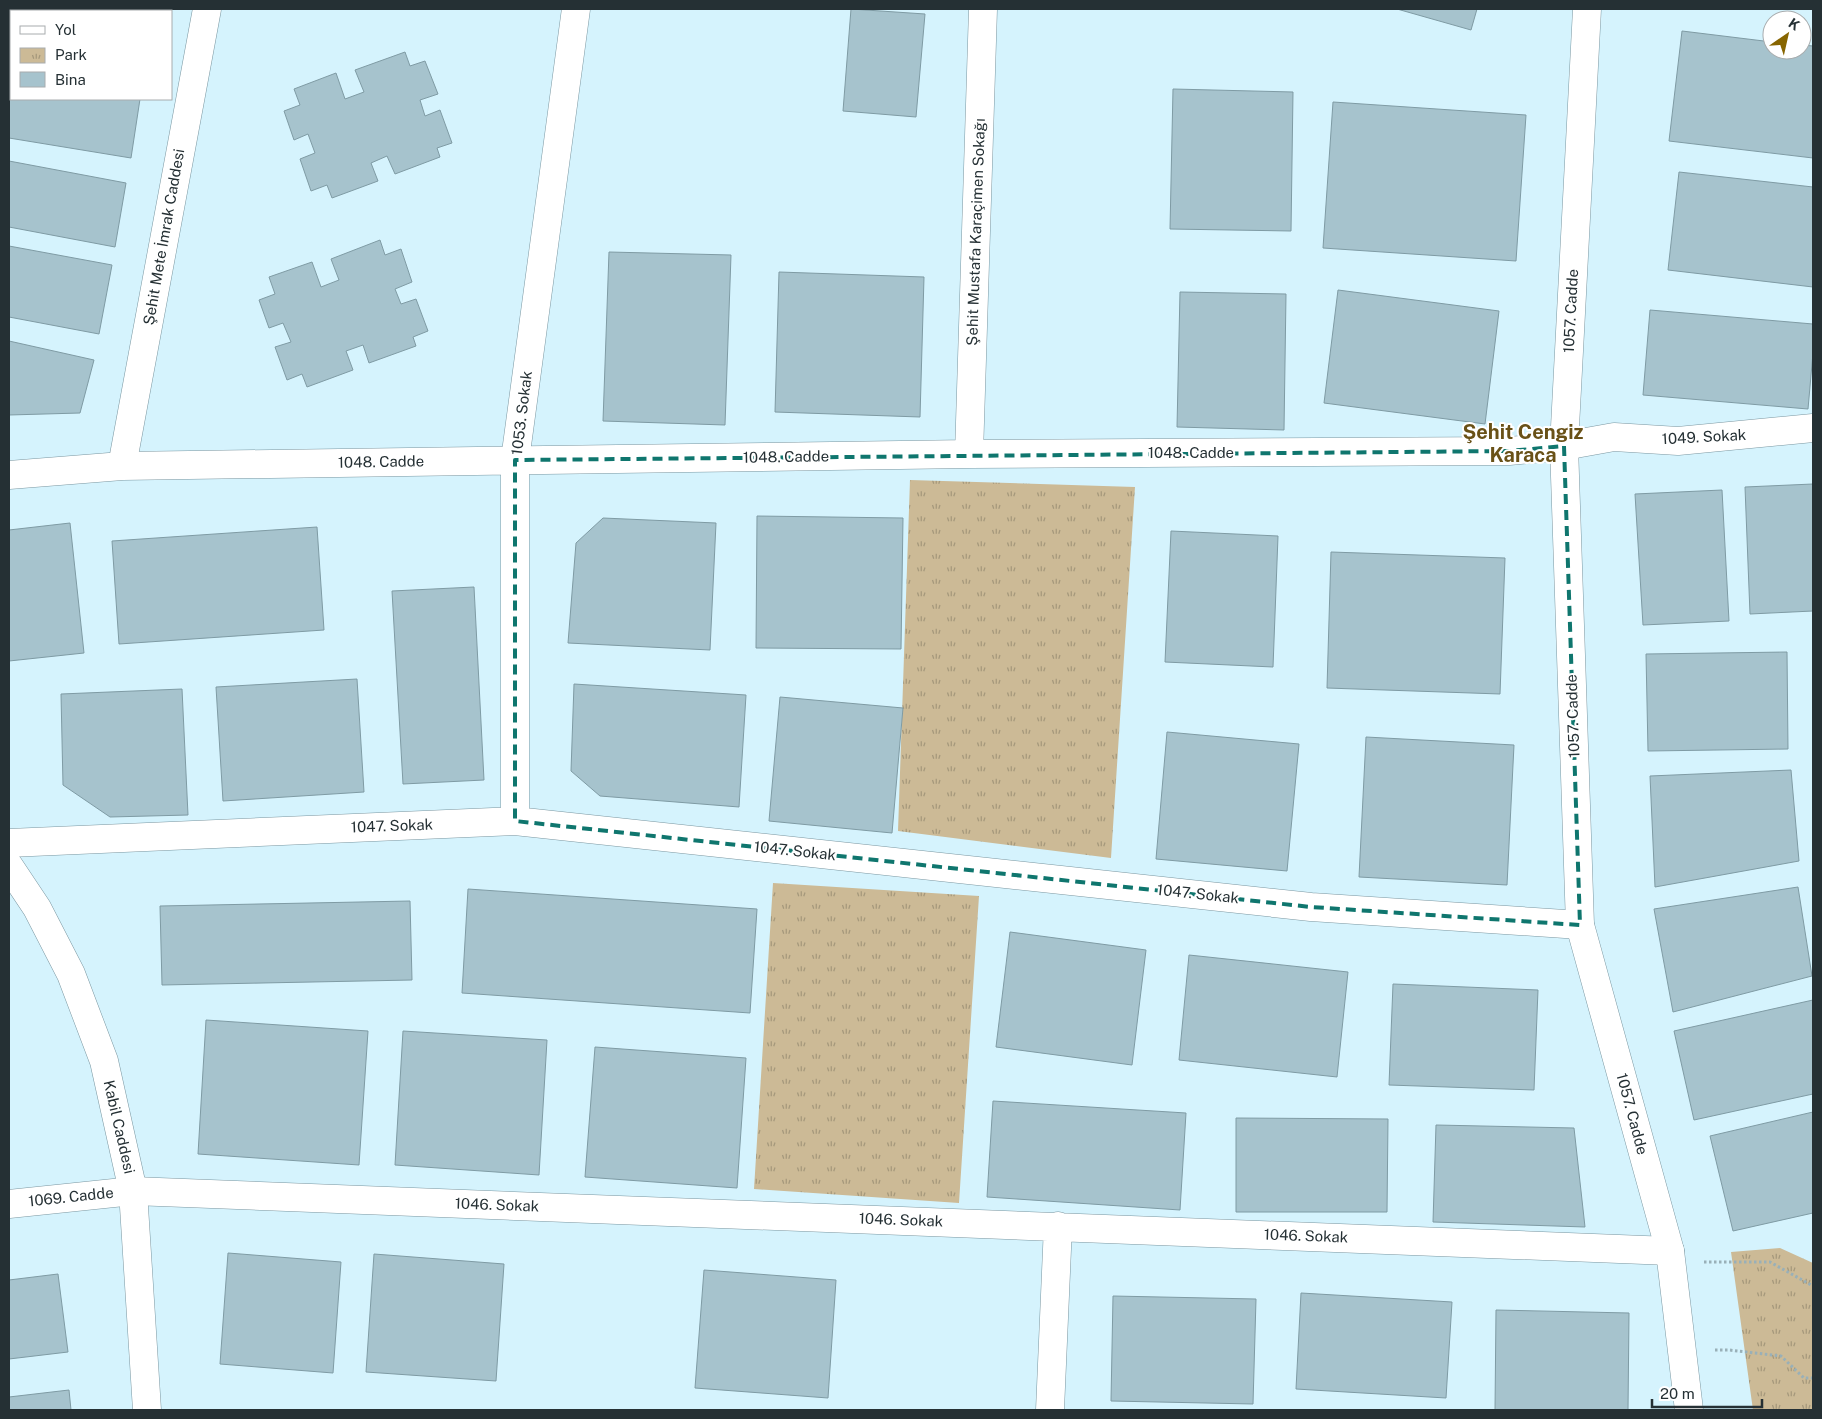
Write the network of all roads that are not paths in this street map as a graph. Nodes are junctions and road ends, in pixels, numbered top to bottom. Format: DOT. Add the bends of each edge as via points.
graph roads {
  1 [pos="207,9"];
  2 [pos="576,9"];
  3 [pos="983,9"];
  4 [pos="1587,9"];
  5 [pos="1813,428"];
  6 [pos="1564,446"];
  7 [pos="969,454"];
  8 [pos="516,460"];
  9 [pos="122,466"];
  10 [pos="9,476"];
  11 [pos="515,821"];
  12 [pos="9,843"];
  13 [pos="9,866"];
  14 [pos="1580,925"];
  15 [pos="133,1191"];
  16 [pos="9,1204"];
  17 [pos="1058,1226"];
  18 [pos="1670,1257"];
  19 [pos="147,1410"];
  20 [pos="1050,1410"];
  21 [pos="1689,1410"];
  1 -- 9 [label="street, Şehit Mete İmrak Caddesi"];
  2 -- 8 [label="street, 1053. Sokak"];
  3 -- 7 [label="street, Şehit Mustafa Karaçimen Sokağı"];
  4 -- 6 [label="street, 1057. Cadde"];
  5 -- 6 [label="street, 1049. Sokak" via="1678,441 1614,437"];
  6 -- 7 [label="street, 1048. Cadde" via="1509,451"];
  6 -- 14 [label="street, 1057. Cadde"];
  7 -- 8 [label="street, 1048. Cadde"];
  8 -- 9 [label="street, 1048. Cadde"];
  8 -- 11 [label="street, 1053. Sokak"];
  9 -- 10 [label="street, 1048. Cadde"];
  11 -- 12 [label="street, 1047. Sokak"];
  11 -- 14 [label="street, 1047. Sokak" via="1311,906"];
  13 -- 15 [label="street, Kabil Caddesi" via="37,908 74,982 104,1061"];
  14 -- 18 [label="street, 1057. Cadde"];
  15 -- 16 [label="street, 1069. Cadde"];
  15 -- 17 [label="street, 1046. Sokak"];
  15 -- 19 [label="street, Kabil Caddesi"];
  17 -- 18 [label="street, 1046. Sokak"];
  17 -- 20 [label="street"];
  18 -- 21 [label="street, 1057. Cadde"];
}
